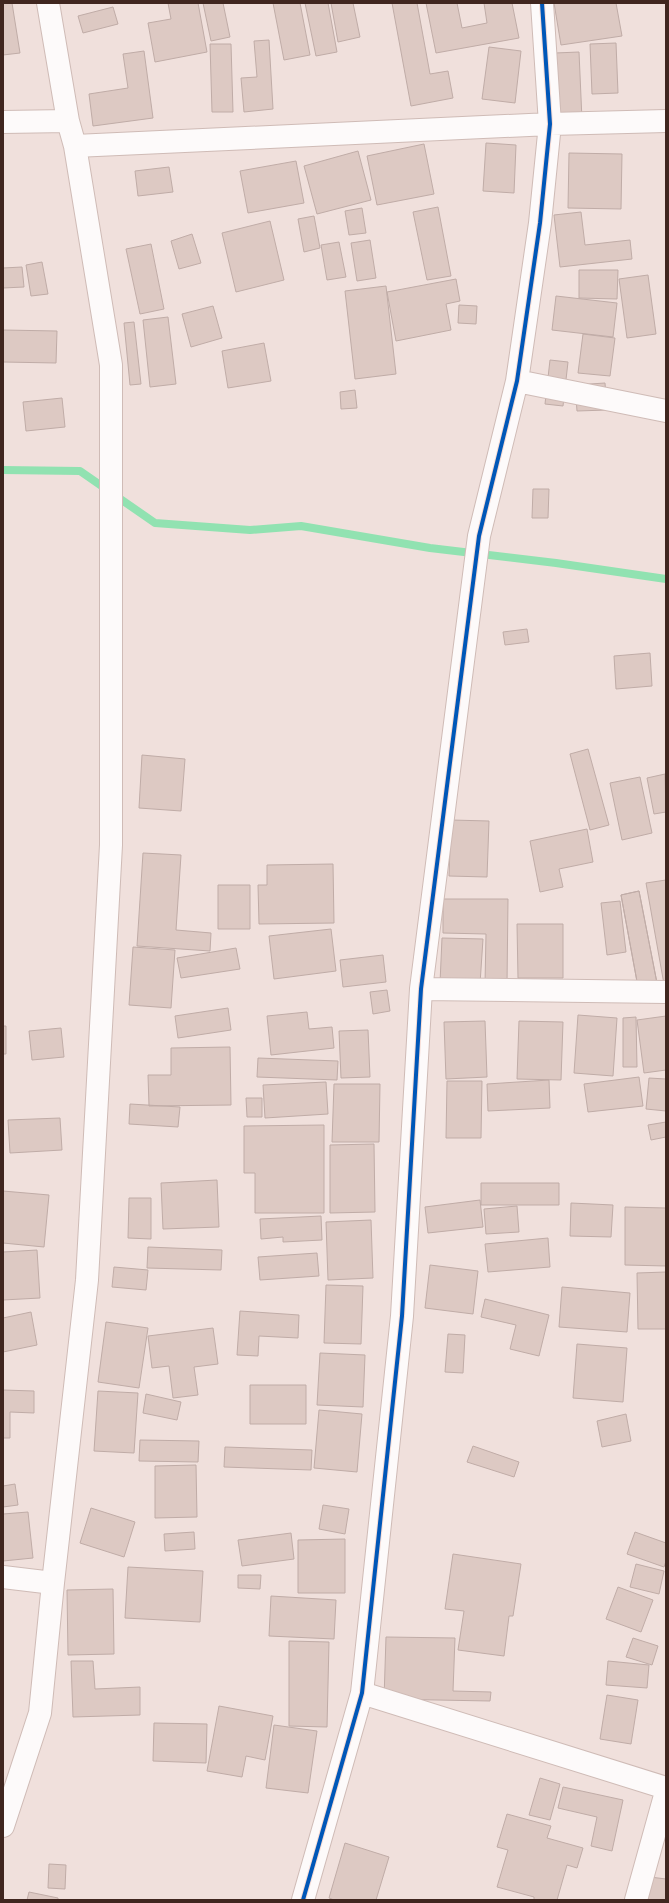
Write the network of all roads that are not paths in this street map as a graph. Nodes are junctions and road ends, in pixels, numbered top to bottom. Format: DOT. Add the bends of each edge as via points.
graph roads {
  1 [pos="48,3"];
  2 [pos="542,3"];
  3 [pos="68,121"];
  4 [pos="666,121"];
  5 [pos="3,122"];
  6 [pos="550,124"];
  7 [pos="75,146"];
  8 [pos="517,381"];
  9 [pos="666,411"];
  10 [pos="421,989"];
  11 [pos="666,992"];
  12 [pos="3,1577"];
  13 [pos="53,1583"];
  14 [pos="362,1693"];
  15 [pos="666,1788"];
  16 [pos="666,1792"];
  17 [pos="3,1826"];
  18 [pos="303,1900"];
  19 [pos="636,1900"];
  1 -- 3 [label="street"];
  2 -- 6 [label="street"];
  3 -- 5 [label="street"];
  3 -- 7 [label="street"];
  4 -- 6 [label="street"];
  6 -- 7 [label="street"];
  6 -- 8 [label="street" via="540,222"];
  7 -- 13 [label="street" via="111,365 111,845 87,1280"];
  8 -- 9 [label="street"];
  8 -- 10 [label="street" via="480,536"];
  10 -- 11 [label="street"];
  10 -- 14 [label="street" via="402,1316"];
  12 -- 13 [label="street"];
  13 -- 17 [label="street" via="40,1713"];
  14 -- 15 [label="street"];
  14 -- 18 [label="street"];
  16 -- 19 [label="street"];
}
